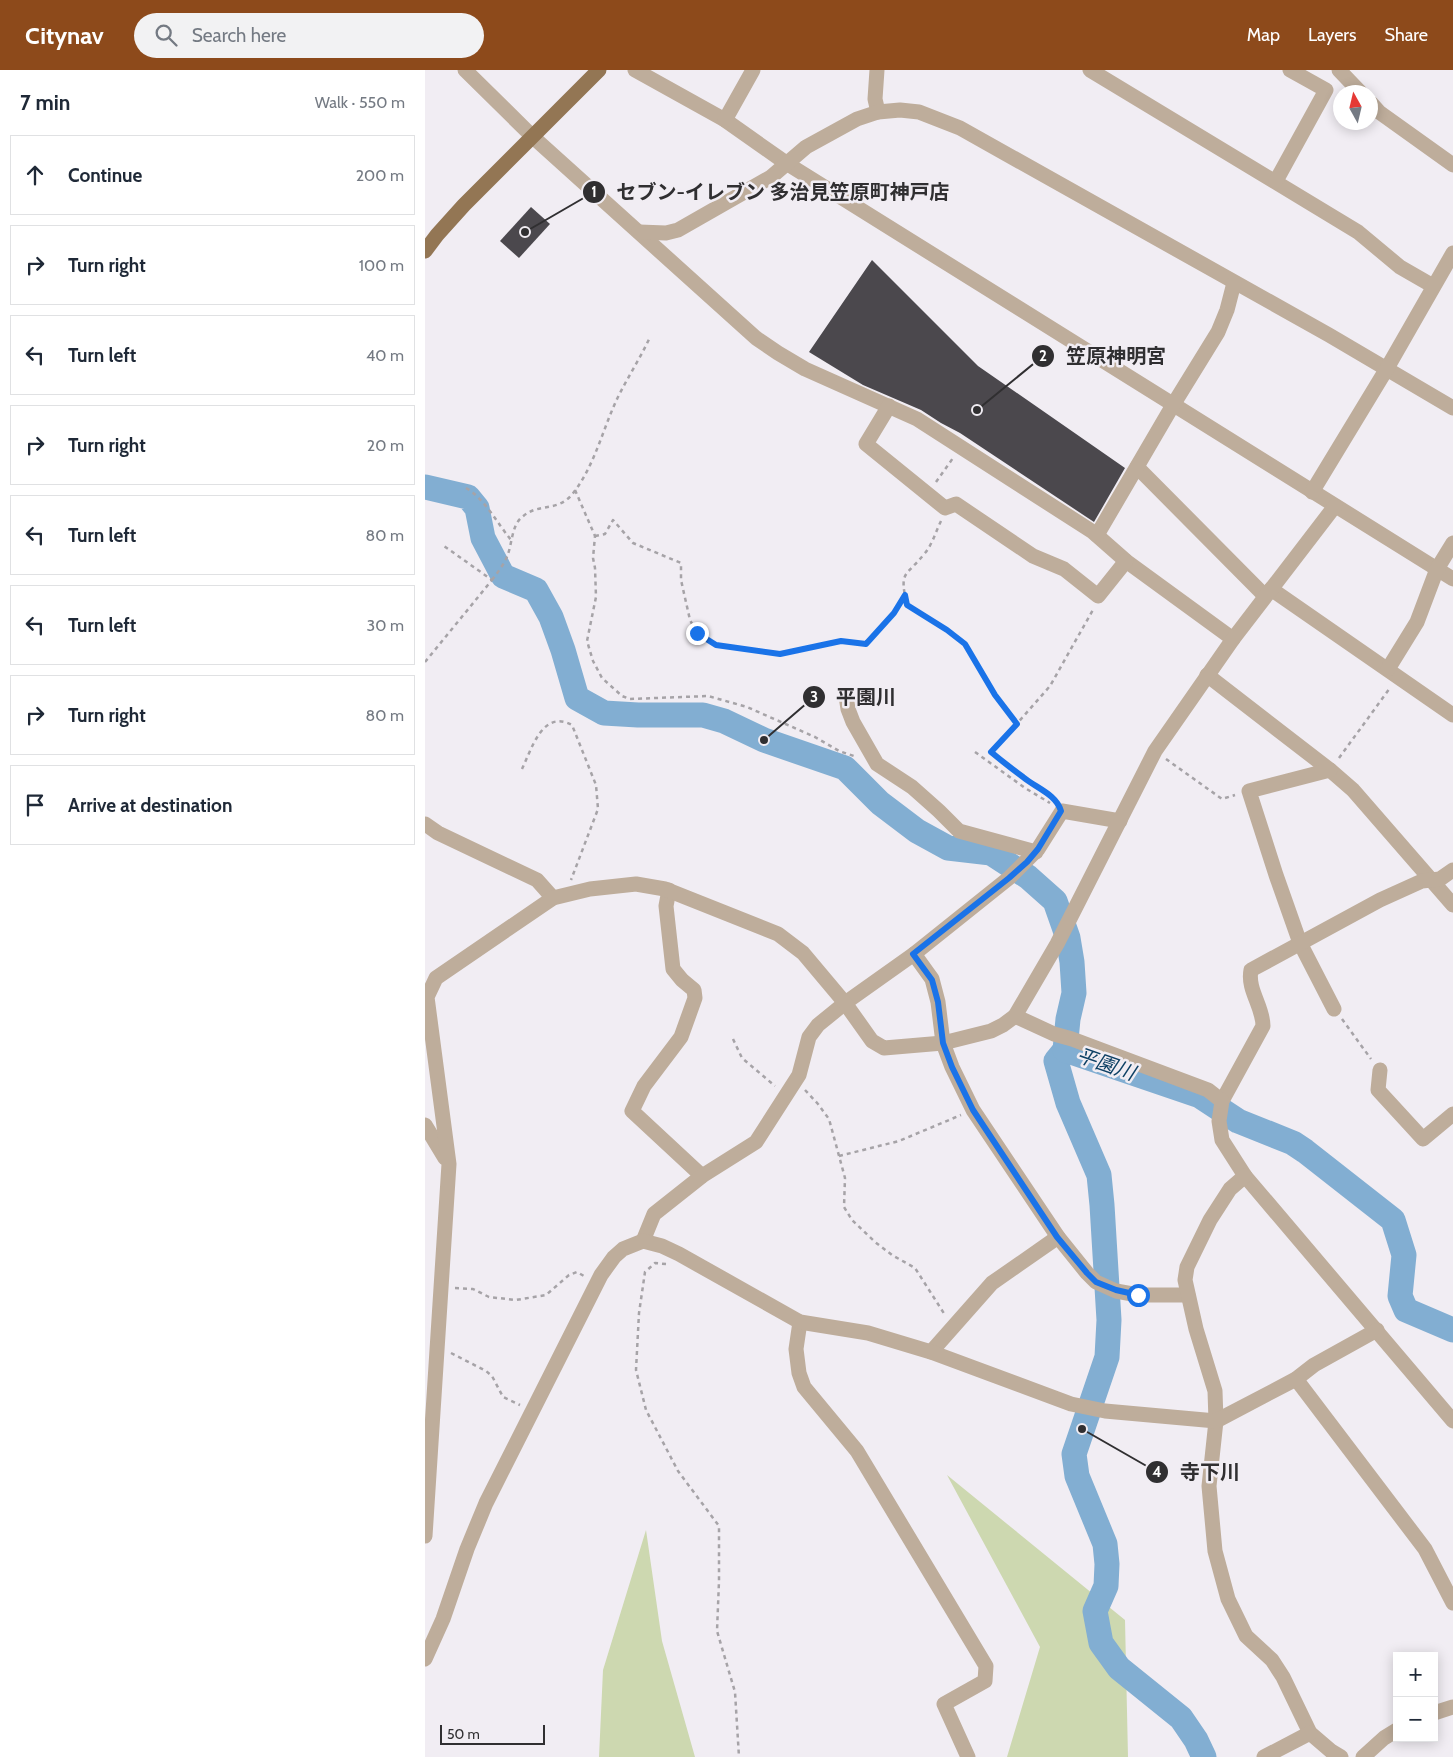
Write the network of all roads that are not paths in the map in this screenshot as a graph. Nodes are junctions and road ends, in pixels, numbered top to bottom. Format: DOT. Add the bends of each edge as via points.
graph roads {
  1 [pos="465,70"];
  2 [pos="599,70"];
  3 [pos="635,70"];
  4 [pos="753,70"];
  5 [pos="877,70"];
  6 [pos="1090,70"];
  7 [pos="1289,70"];
  8 [pos="1339,70"];
  9 [pos="1353,85"];
  10 [pos="1378,111"];
  11 [pos="878,112"];
  12 [pos="725,120"];
  13 [pos="533,137"];
  14 [pos="786,164"];
  15 [pos="1453,165"];
  16 [pos="1276,181"];
  17 [pos="639,232"];
  18 [pos="425,251"];
  19 [pos="1453,253"];
  20 [pos="1234,283"];
  21 [pos="1433,286"];
  22 [pos="1386,370"];
  23 [pos="1173,405"];
  24 [pos="889,406"];
  25 [pos="1453,408"];
  26 [pos="1137,467"];
  27 [pos="1311,492"];
  28 [pos="1335,506"];
  29 [pos="1097,535"];
  30 [pos="1453,543"];
  31 [pos="1126,561"];
  32 [pos="1437,569"];
  33 [pos="1453,579"];
  34 [pos="1268,593"];
  35 [pos="1233,639"];
  36 [pos="1393,673"];
  37 [pos="1207,675"];
  38 [pos="847,696"];
  39 [pos="1453,715"];
  40 [pos="1330,770"];
  41 [pos="1120,821"];
  42 [pos="425,824"];
  43 [pos="1031,857"];
  44 [pos="1453,870"];
  45 [pos="1430,880"];
  46 [pos="669,890"];
  47 [pos="553,898"];
  48 [pos="1453,905"];
  49 [pos="1300,944"];
  50 [pos="913,954"];
  51 [pos="845,1003"];
  52 [pos="1334,1008"];
  53 [pos="1015,1016"];
  54 [pos="943,1043"];
  55 [pos="1380,1070"];
  56 [pos="1221,1101"];
  57 [pos="1453,1114"];
  58 [pos="425,1125"];
  59 [pos="449,1164"];
  60 [pos="702,1176"];
  61 [pos="1245,1176"];
  62 [pos="1057,1237"];
  63 [pos="643,1241"];
  64 [pos="1188,1295"];
  65 [pos="800,1322"];
  66 [pos="1377,1330"];
  67 [pos="931,1352"];
  68 [pos="1295,1379"];
  69 [pos="1216,1421"];
  70 [pos="1453,1421"];
  71 [pos="425,1536"];
  72 [pos="1453,1603"];
  73 [pos="425,1659"];
  74 [pos="1453,1707"];
  75 [pos="1438,1712"];
  76 [pos="1393,1732"];
  77 [pos="1310,1733"];
  78 [pos="968,1757"];
  79 [pos="1265,1757"];
  80 [pos="1341,1757"];
  81 [pos="1363,1757"];
  1 -- 13 [label="street"];
  2 -- 13 [label="main road"];
  3 -- 12 [label="street"];
  4 -- 12 [label="street"];
  5 -- 11 [label="street" via="875,100"];
  6 -- 16 [label="street"];
  7 -- 16 [label="street" via="1326,90"];
  8 -- 9 [label="street"];
  10 -- 15 [label="street"];
  11 -- 14 [label="street" via="857,119 805,147"];
  11 -- 20 [label="street" via="919,112 960,128"];
  12 -- 14 [label="street"];
  13 -- 17 [label="street"];
  13 -- 18 [label="main road" via="464,205"];
  14 -- 17 [label="street" via="771,178 678,230"];
  14 -- 23 [label="street"];
  16 -- 21 [label="street" via="1358,232 1394,262"];
  17 -- 24 [label="street" via="778,353 805,369"];
  19 -- 21 [label="street"];
  20 -- 22 [label="street"];
  20 -- 23 [label="street" via="1218,332"];
  21 -- 22 [label="street"];
  22 -- 25 [label="street"];
  22 -- 27 [label="street"];
  23 -- 26 [label="street"];
  23 -- 27 [label="street"];
  24 -- 29 [label="street" via="917,419"];
  24 -- 31 [label="street" via="866,444 945,508 956,504 1033,556 1064,569 1098,596"];
  26 -- 29 [label="street"];
  26 -- 34 [label="street"];
  27 -- 28 [label="street"];
  28 -- 32 [label="street"];
  28 -- 34 [label="street"];
  29 -- 31 [label="street"];
  30 -- 32 [label="street"];
  31 -- 35 [label="street"];
  32 -- 33 [label="street"];
  32 -- 36 [label="street"];
  34 -- 35 [label="street"];
  34 -- 36 [label="street"];
  35 -- 37 [label="street"];
  36 -- 39 [label="street"];
  37 -- 40 [label="street"];
  37 -- 41 [label="street" via="1155,751"];
  38 -- 43 [label="street" via="853,722 877,764 912,787 959,830"];
  40 -- 45 [label="street" via="1353,790"];
  40 -- 49 [label="street" via="1249,791"];
  41 -- 43 [label="street" via="1061,811"];
  41 -- 53 [label="street" via="1057,944"];
  42 -- 47 [label="street" via="537,880"];
  43 -- 50 [label="street"];
  44 -- 45 [label="street" via="1440,879"];
  45 -- 48 [label="street"];
  45 -- 49 [label="street" via="1380,900"];
  46 -- 47 [label="street" via="636,884 591,889"];
  46 -- 51 [label="street" via="778,934 803,953"];
  46 -- 60 [label="street" via="666,906 673,969 694,990 695,998 681,1037 644,1086 632,1111"];
  47 -- 59 [label="street" via="436,978 427,997"];
  49 -- 52 [label="street"];
  49 -- 56 [label="street" via="1251,970 1249,980 1263,1017 1263,1026"];
  50 -- 51 [label="street"];
  50 -- 54 [label="street" via="932,980"];
  51 -- 54 [label="street" via="872,1041 884,1048"];
  51 -- 60 [label="street" via="818,1025 809,1037 799,1075 756,1142"];
  53 -- 54 [label="street" via="991,1031"];
  53 -- 56 [label="street" via="1054,1034 1209,1090"];
  54 -- 62 [label="street" via="973,1110"];
  55 -- 57 [label="street" via="1378,1090 1423,1139"];
  56 -- 61 [label="street" via="1219,1121 1222,1140"];
  58 -- 59 [label="street"];
  59 -- 71 [label="street"];
  60 -- 63 [label="street" via="654,1214"];
  61 -- 64 [label="street" via="1231,1189 1209,1220 1187,1267"];
  61 -- 66 [label="street"];
  62 -- 64 [label="street" via="1096,1282 1138,1295"];
  62 -- 67 [label="street" via="992,1283"];
  63 -- 65 [label="street" via="679,1254"];
  63 -- 73 [label="street" via="623,1249 601,1276 486,1503"];
  64 -- 69 [label="street" via="1215,1390"];
  65 -- 67 [label="street" via="868,1333"];
  65 -- 78 [label="street" via="796,1349 804,1387 857,1452 987,1666 985,1681 943,1704"];
  66 -- 68 [label="street"];
  66 -- 70 [label="street"];
  67 -- 69 [label="street" via="1071,1404 1105,1411"];
  68 -- 69 [label="street"];
  68 -- 72 [label="street" via="1425,1550"];
  69 -- 77 [label="street" via="1209,1486 1215,1551 1228,1600 1245,1636 1272,1660 1283,1677"];
  74 -- 75 [label="street"];
  76 -- 81 [label="street"];
  77 -- 79 [label="street"];
  77 -- 80 [label="street"];
}
